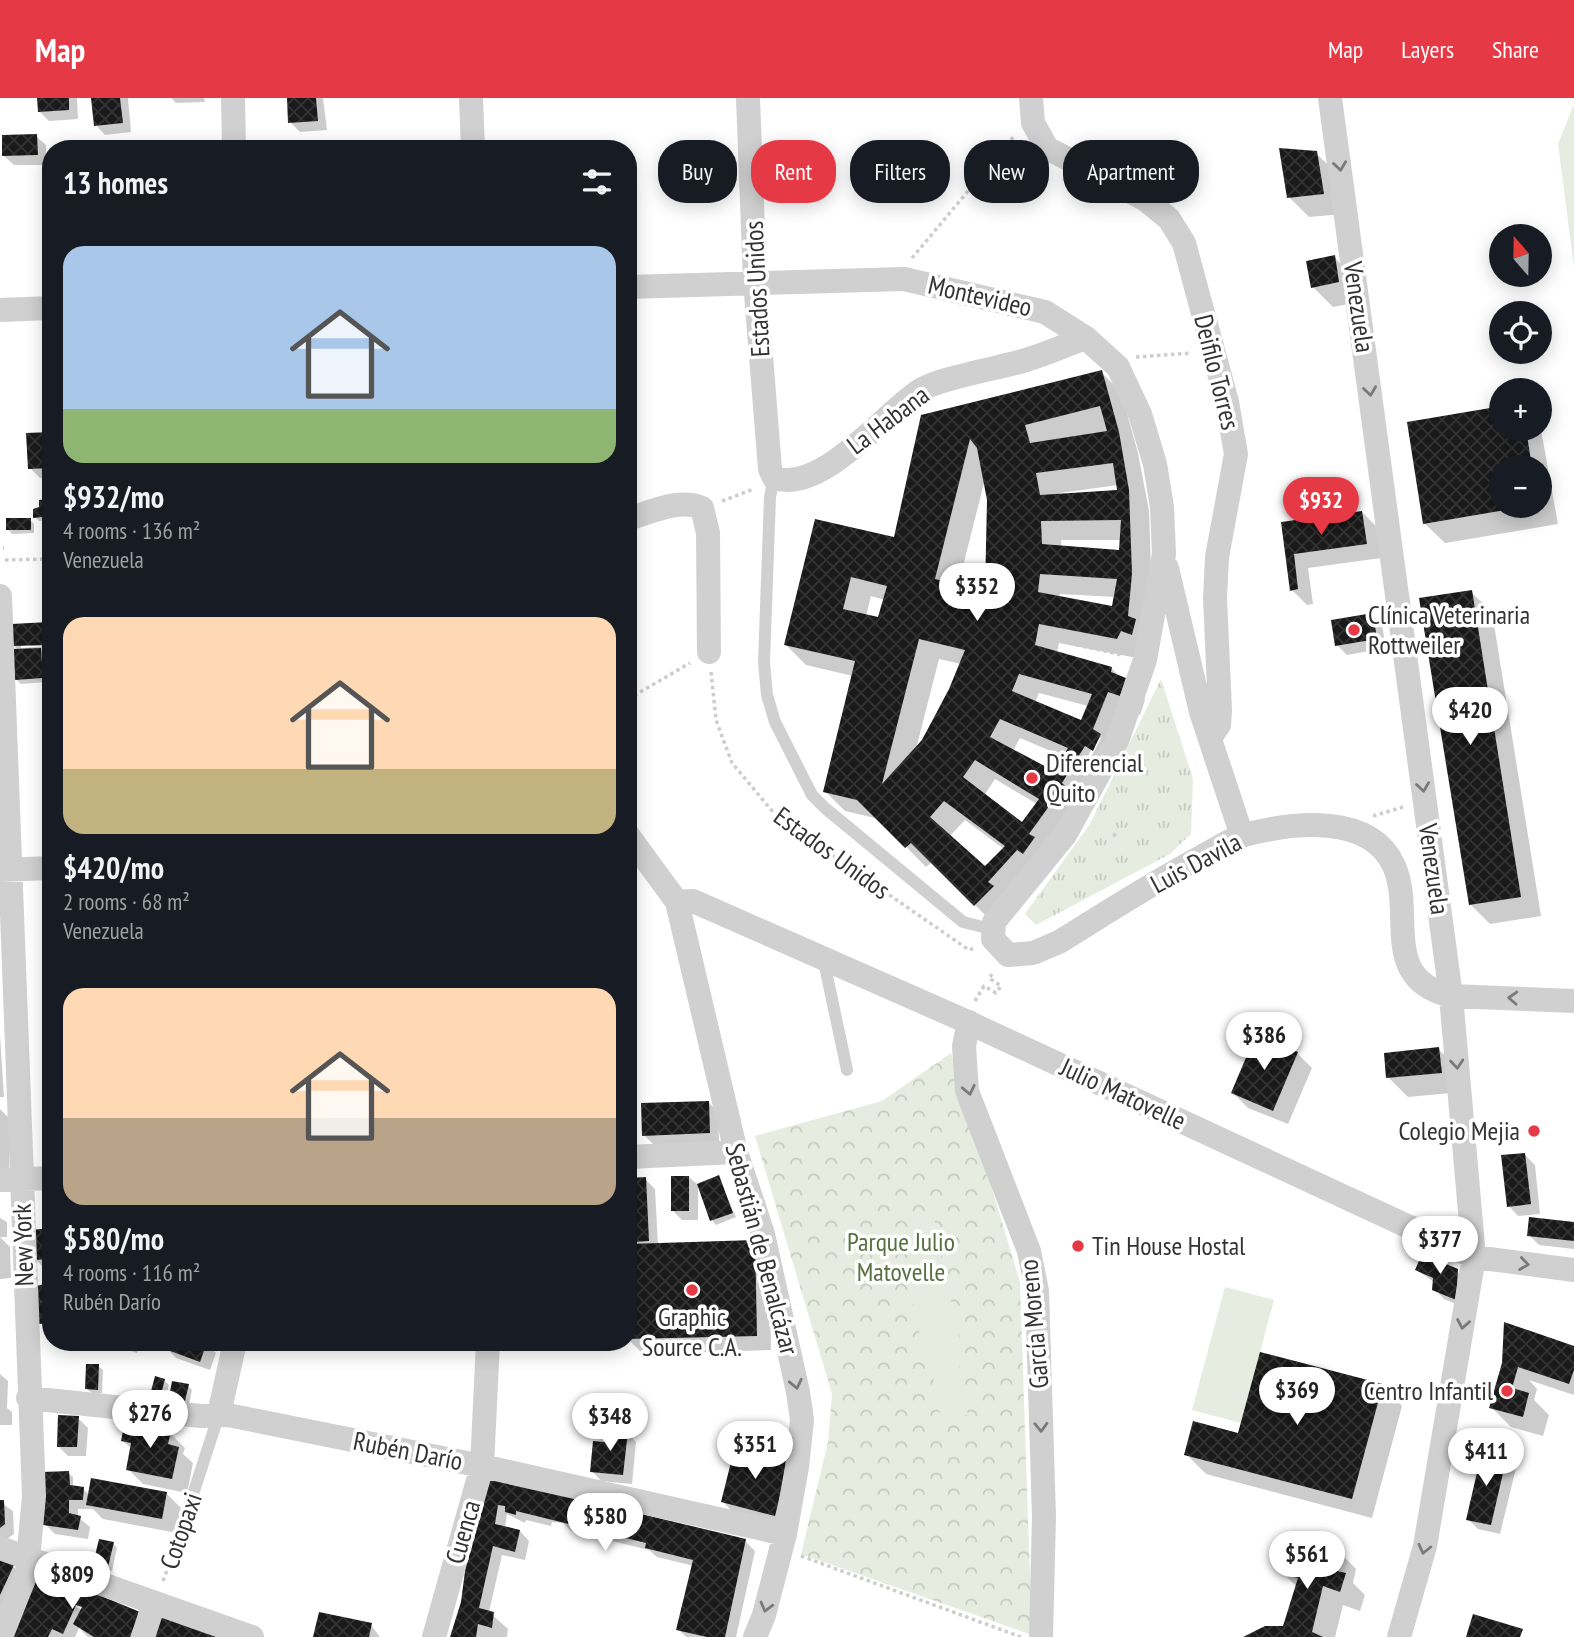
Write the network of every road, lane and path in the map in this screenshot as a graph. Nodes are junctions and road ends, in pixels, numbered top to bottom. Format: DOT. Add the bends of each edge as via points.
graph roads {
  1 [pos="233,98"];
  2 [pos="471,98"];
  3 [pos="748,98"];
  4 [pos="1330,98"];
  5 [pos="1031,102"];
  6 [pos="1016,133"];
  7 [pos="234,140"];
  8 [pos="473,140"];
  9 [pos="909,261"];
  10 [pos="755,281"];
  11 [pos="637,287"];
  12 [pos="42,308"];
  13 [pos="0,310"];
  14 [pos="1086,338"];
  15 [pos="1195,353"];
  16 [pos="1125,356"];
  17 [pos="768,483"];
  18 [pos="708,506"];
  19 [pos="637,516"];
  20 [pos="1164,554"];
  21 [pos="42,559"];
  22 [pos="5,560"];
  23 [pos="0,596"];
  24 [pos="1042,637"];
  25 [pos="1132,657"];
  26 [pos="707,658"];
  27 [pos="637,694"];
  28 [pos="1210,738"];
  29 [pos="1412,805"];
  30 [pos="1360,819"];
  31 [pos="1242,836"];
  32 [pos="637,847"];
  33 [pos="42,868"];
  34 [pos="5,870"];
  35 [pos="677,902"];
  36 [pos="998,939"];
  37 [pos="823,957"];
  38 [pos="1451,996"];
  39 [pos="1574,1001"];
  40 [pos="969,1022"];
  41 [pos="847,1070"];
  42 [pos="736,1152"];
  43 [pos="637,1157"];
  44 [pos="42,1178"];
  45 [pos="10,1180"];
  46 [pos="1474,1257"];
  47 [pos="1574,1270"];
  48 [pos="233,1351"];
  49 [pos="488,1351"];
  50 [pos="28,1398"];
  51 [pos="219,1414"];
  52 [pos="482,1466"];
  53 [pos="787,1543"];
  54 [pos="0,1548"];
  55 [pos="175,1550"];
  56 [pos="27,1558"];
  57 [pos="154,1603"];
  58 [pos="1,1637"];
  59 [pos="143,1637"];
  60 [pos="252,1637"];
  61 [pos="433,1637"];
  62 [pos="755,1637"];
  63 [pos="1022,1637"];
  64 [pos="1041,1637"];
  65 [pos="1399,1637"];
  1 -- 7 [label="street"];
  2 -- 8 [label="street"];
  3 -- 10 [label="street, Estados Unidos"];
  4 -- 38 [label="street, Venezuela, one-way"];
  5 -- 28 [label="street, Deifilo Torres" via="1033,123 1047,148 1146,200 1169,219 1184,243 1227,402 1236,454 1217,556 1220,710 1219,725"];
  6 -- 9 [label="path"];
  10 -- 11 [label="street, Montevideo"];
  10 -- 14 [label="street, Montevideo" via="904,279 1045,312"];
  10 -- 17 [label="street, Estados Unidos"];
  12 -- 13 [label="street"];
  14 -- 17 [label="street, La Habana" via="1027,360 921,389 809,478"];
  14 -- 20 [label="street, Montevideo" via="1118,367 1140,414 1156,464"];
  15 -- 16 [label="path"];
  17 -- 18 [label="path"];
  17 -- 36 [label="lane" via="764,662 775,722 812,795 825,808 963,922 983,927"];
  18 -- 19 [label="street" via="677,505"];
  18 -- 26 [label="street"];
  20 -- 28 [label="street, Montevideo"];
  20 -- 36 [label="street, Montevideo" via="1146,660 1117,741 1065,835"];
  21 -- 22 [label="path"];
  23 -- 34 [label="street, New York"];
  24 -- 25 [label="path"];
  26 -- 27 [label="path"];
  26 -- 36 [label="path, Estados Unidos" via="716,720 732,762 778,818 969,950"];
  28 -- 31 [label="street"];
  29 -- 30 [label="path"];
  31 -- 36 [label="street, Luis Davila" via="1033,953"];
  31 -- 38 [label="street, Luis Davila" via="1337,826 1363,835 1382,849 1398,879 1403,953 1415,977"];
  32 -- 35 [label="street"];
  33 -- 34 [label="street"];
  34 -- 45 [label="street, New York"];
  35 -- 37 [label="street, Julio Matovelle" via="693,901"];
  35 -- 42 [label="street, Sebastián de Benalcázar"];
  36 -- 40 [label="path" via="989,978 1001,986 996,993 984,986"];
  37 -- 40 [label="street, Julio Matovelle"];
  37 -- 41 [label="lane"];
  39 -- 38 [label="street, one-way"];
  38 -- 46 [label="street, Venezuela, one-way"];
  40 -- 46 [label="street, Julio Matovelle"];
  40 -- 64 [label="street, García Moreno, one-way" via="964,1046 967,1091 1030,1251 1037,1292 1044,1516"];
  42 -- 43 [label="street"];
  42 -- 53 [label="street, Sebastián de Benalcázar, one-way" via="763,1234 798,1392 801,1432"];
  44 -- 45 [label="street"];
  45 -- 50 [label="street, New York"];
  46 -- 47 [label="street, Julio Matovelle, one-way"];
  46 -- 65 [label="street, Venezuela, one-way" via="1425,1546"];
  48 -- 51 [label="street, Cotopaxi"];
  49 -- 52 [label="street, Cuenca"];
  50 -- 51 [label="street, Rubén Darío"];
  50 -- 56 [label="street, New York" via="34,1496"];
  51 -- 52 [label="street, Rubén Darío"];
  51 -- 55 [label="lane, Cotopaxi"];
  52 -- 53 [label="street, Rubén Darío"];
  52 -- 61 [label="street, Cuenca"];
  53 -- 62 [label="street, Sebastián de Benalcázar, one-way"];
  53 -- 63 [label="path"];
  54 -- 56 [label="street"];
  55 -- 57 [label="path, Cotopaxi"];
  56 -- 57 [label="street"];
  56 -- 58 [label="street, New York" via="27,1571"];
  57 -- 59 [label="street, Cotopaxi"];
  57 -- 60 [label="street"];
}
